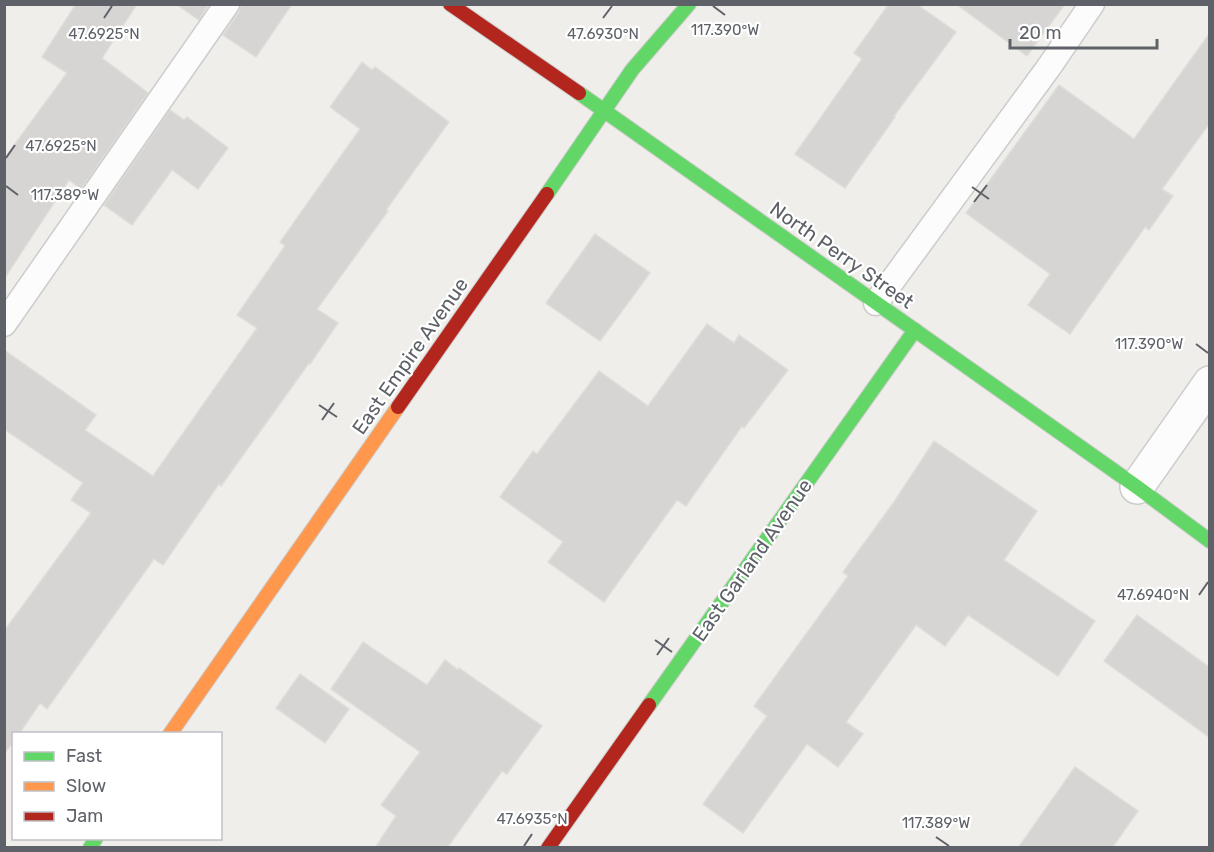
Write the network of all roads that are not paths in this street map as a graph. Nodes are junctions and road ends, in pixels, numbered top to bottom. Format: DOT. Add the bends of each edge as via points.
graph roads {
  1 [pos="227,4"];
  2 [pos="450,4"];
  3 [pos="689,4"];
  4 [pos="1092,4"];
  5 [pos="605,111"];
  6 [pos="876,303"];
  7 [pos="4,324"];
  8 [pos="915,330"];
  9 [pos="1209,383"];
  10 [pos="1137,487"];
  11 [pos="1209,542"];
  12 [pos="171,732"];
  13 [pos="548,848"];
  1 -- 7 [label="lane"];
  2 -- 5 [label="street, North Perry Street"];
  3 -- 5 [label="street, East Empire Avenue" via="632,70"];
  4 -- 6 [label="lane"];
  5 -- 6 [label="street, North Perry Street"];
  5 -- 12 [label="street, East Empire Avenue"];
  6 -- 8 [label="street, North Perry Street"];
  8 -- 10 [label="street, North Perry Street"];
  8 -- 13 [label="street, East Garland Avenue"];
  9 -- 10 [label="street"];
  10 -- 11 [label="street, North Perry Street"];
}
